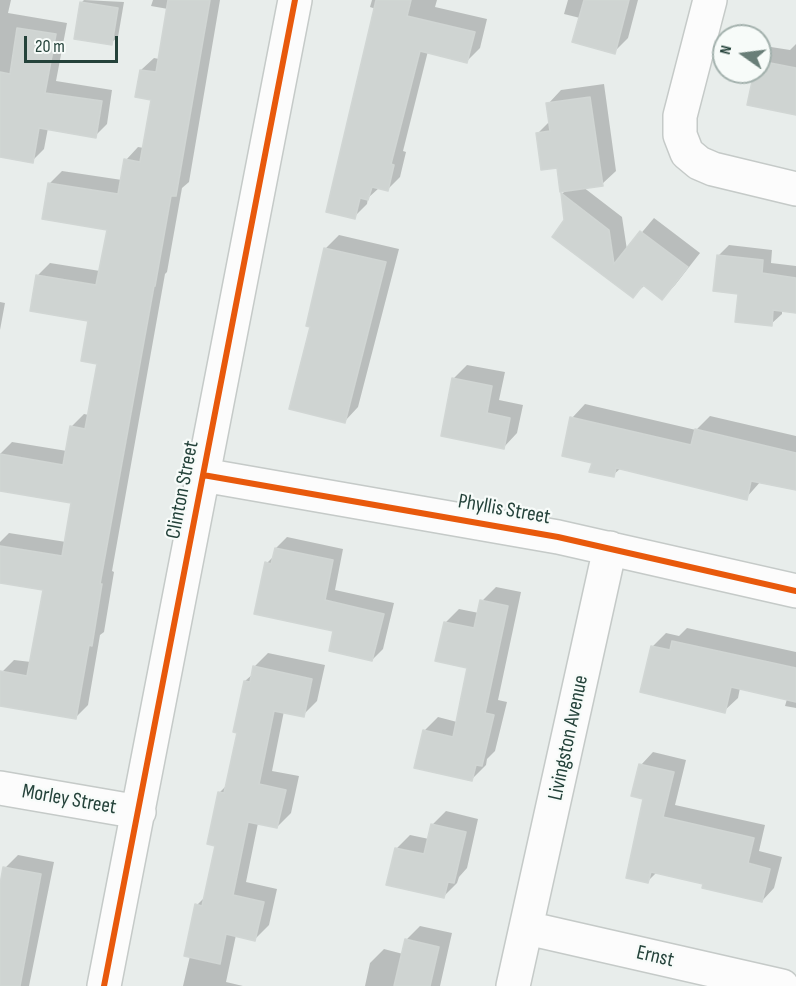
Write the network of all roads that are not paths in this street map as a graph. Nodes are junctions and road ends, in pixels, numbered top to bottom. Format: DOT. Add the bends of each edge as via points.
graph roads {
  1 [pos="295,0"];
  2 [pos="710,0"];
  3 [pos="796,189"];
  4 [pos="203,475"];
  5 [pos="610,548"];
  6 [pos="796,591"];
  7 [pos="0,788"];
  8 [pos="139,813"];
  9 [pos="527,928"];
  10 [pos="104,986"];
  11 [pos="513,986"];
  12 [pos="782,986"];
  1 -- 4 [label="street, Clinton Street"];
  2 -- 3 [label="street" via="680,116 680,135 687,153 713,169"];
  4 -- 5 [label="street, Phyllis Street"];
  4 -- 8 [label="street, Clinton Street"];
  5 -- 6 [label="street, Phyllis Street"];
  5 -- 9 [label="street, Livingston Avenue"];
  7 -- 8 [label="street, Morley Street"];
  8 -- 10 [label="street, Clinton Street"];
  9 -- 11 [label="street, Livingston Avenue"];
  9 -- 12 [label="street, Ernst"];
}
